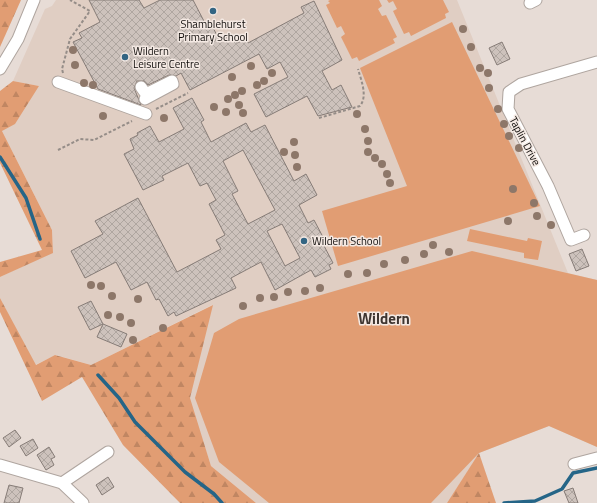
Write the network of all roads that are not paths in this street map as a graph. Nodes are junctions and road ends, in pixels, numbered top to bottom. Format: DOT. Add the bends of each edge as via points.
graph roads {
  1 [pos="34,0"];
  2 [pos="597,62"];
  3 [pos="0,70"];
  4 [pos="58,82"];
  5 [pos="143,96"];
  6 [pos="584,234"];
  7 [pos="108,452"];
  8 [pos="597,458"];
  9 [pos="574,464"];
  10 [pos="0,465"];
  11 [pos="62,483"];
  12 [pos="83,503"];
  1 -- 3 [label="street" via="18,39"];
  2 -- 6 [label="street, Taplin Drive" via="521,84 508,92 508,109 548,186 571,240"];
  4 -- 5 [label="street" via="149,112"];
  7 -- 11 [label="street"];
  8 -- 9 [label="street"];
  10 -- 11 [label="street"];
  11 -- 12 [label="street"];
}
